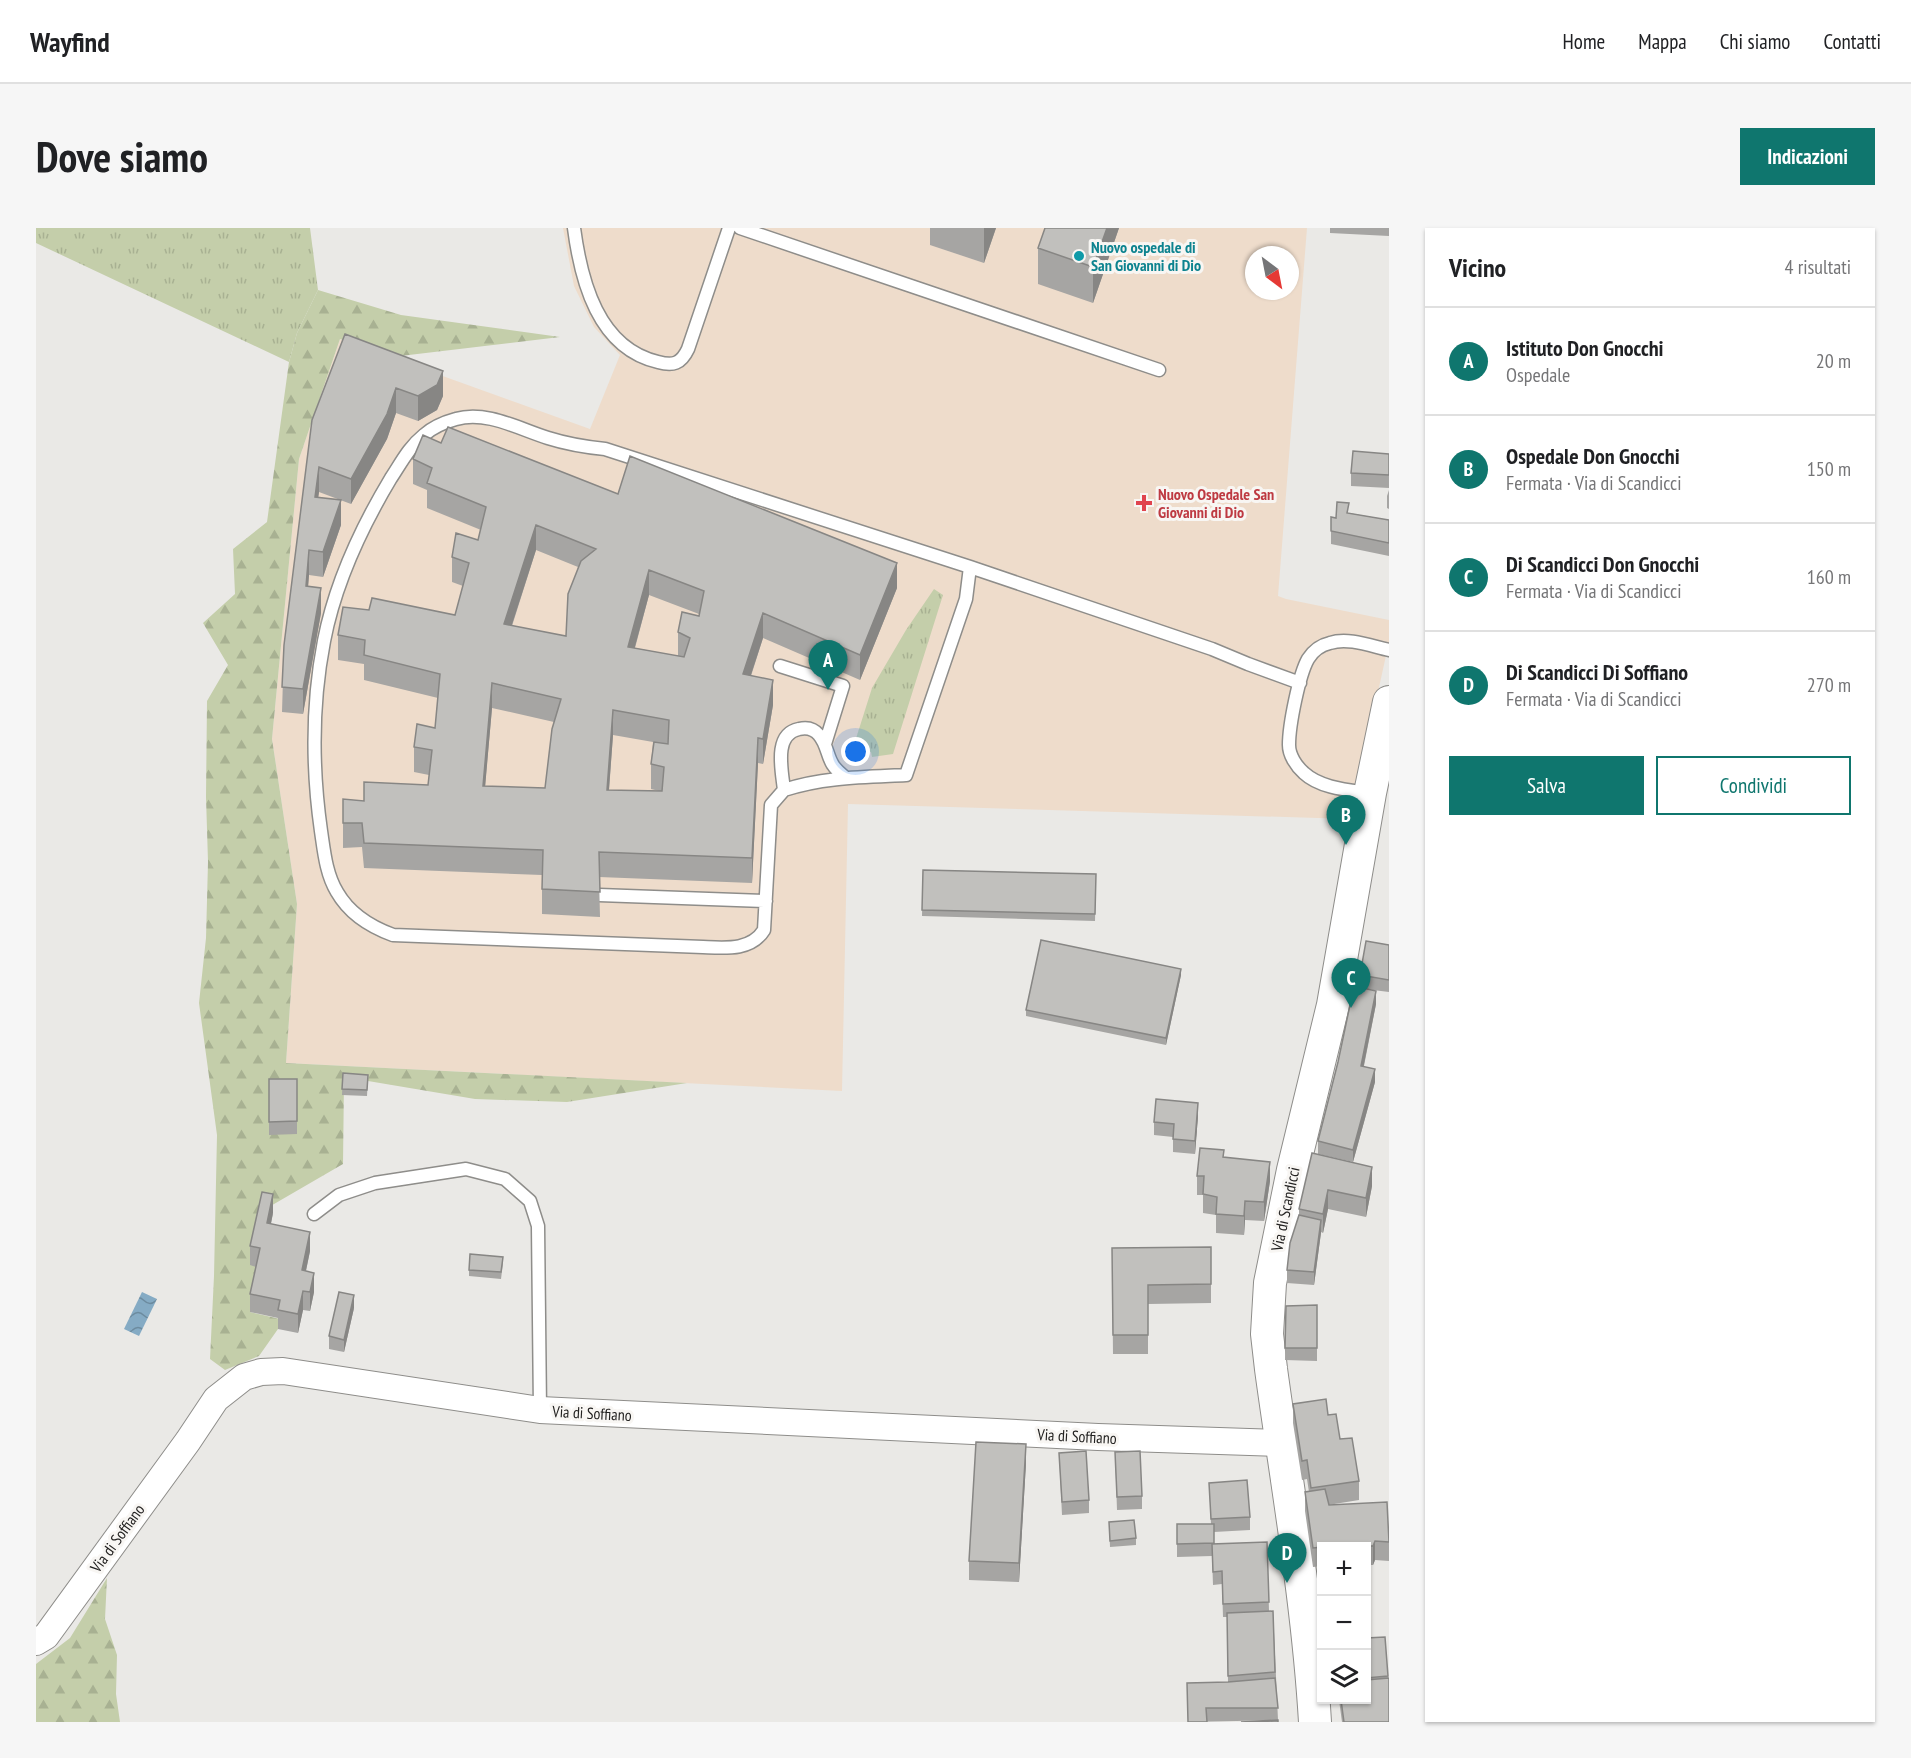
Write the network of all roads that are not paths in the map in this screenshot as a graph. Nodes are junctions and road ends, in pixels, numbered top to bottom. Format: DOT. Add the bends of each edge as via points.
graph roads {
  1 [pos="574,228"];
  2 [pos="729,228"];
  3 [pos="740,228"];
  4 [pos="1159,370"];
  5 [pos="970,567"];
  6 [pos="1389,650"];
  7 [pos="780,666"];
  8 [pos="1300,684"];
  9 [pos="1389,702"];
  10 [pos="825,744"];
  11 [pos="846,778"];
  12 [pos="784,790"];
  13 [pos="1370,793"];
  14 [pos="599,895"];
  15 [pos="766,901"];
  16 [pos="314,1214"];
  17 [pos="540,1410"];
  18 [pos="1282,1443"];
  19 [pos="36,1642"];
  20 [pos="1315,1722"];
  1 -- 2 [label="lane" via="583,278 605,324 635,354 668,364 684,357 688,349"];
  3 -- 4 [label="lane"];
  5 -- 8 [label="lane" via="1212,649"];
  5 -- 11 [label="lane" via="966,599 906,775"];
  5 -- 15 [label="lane" via="605,449 582,447 486,418 465,416 439,425 407,452 373,508 336,598 324,640 317,692 315,770 322,838 329,875 351,910 393,935 734,948 759,938 764,930"];
  6 -- 8 [label="lane" via="1349,641 1329,643 1309,658"];
  7 -- 10 [label="lane" via="843,686"];
  8 -- 13 [label="lane" via="1289,746 1295,762 1302,772 1324,784"];
  9 -- 13 [label="street, Via di Scandicci"];
  10 -- 11 [label="lane" via="833,765"];
  10 -- 12 [label="lane" via="812,729 791,731 784,738"];
  11 -- 12 [label="lane"];
  12 -- 15 [label="lane" via="771,805"];
  13 -- 18 [label="street, Via di Scandicci" via="1335,993 1270,1283 1268,1344"];
  14 -- 15 [label="lane"];
  16 -- 17 [label="lane" via="339,1195 375,1183 466,1169 506,1179 530,1201 538,1226"];
  17 -- 18 [label="street, Via di Soffiano"];
  17 -- 19 [label="street, Via di Soffiano" via="282,1371 244,1377 216,1399 46,1636"];
  18 -- 20 [label="street, Via di Scandicci" via="1312,1670"];
}
